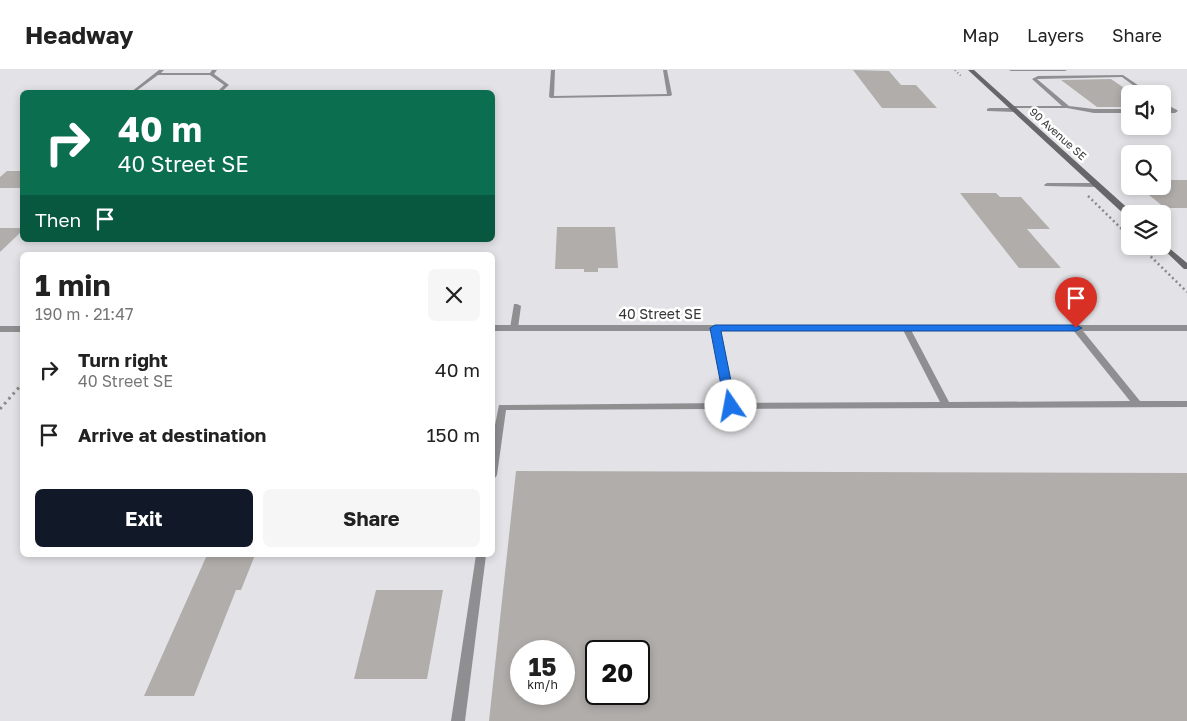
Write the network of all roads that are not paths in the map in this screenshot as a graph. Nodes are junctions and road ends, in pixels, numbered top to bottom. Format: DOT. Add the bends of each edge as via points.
graph roads {
  1 [pos="215,70"];
  2 [pos="553,70"];
  3 [pos="665,70"];
  4 [pos="971,70"];
  5 [pos="1011,70"];
  6 [pos="1065,70"];
  7 [pos="160,72"];
  8 [pos="211,74"];
  9 [pos="1136,85"];
  10 [pos="137,90"];
  11 [pos="221,90"];
  12 [pos="1067,106"];
  13 [pos="1013,108"];
  14 [pos="989,110"];
  15 [pos="1121,111"];
  16 [pos="1047,185"];
  17 [pos="1097,185"];
  18 [pos="1121,207"];
  19 [pos="1171,252"];
  20 [pos="1187,266"];
  21 [pos="517,306"];
  22 [pos="495,328"];
  23 [pos="514,328"];
  24 [pos="715,328"];
  25 [pos="906,328"];
  26 [pos="1076,328"];
  27 [pos="1187,328"];
  28 [pos="0,329"];
  29 [pos="20,329"];
  30 [pos="1137,404"];
  31 [pos="1187,404"];
  32 [pos="946,405"];
  33 [pos="731,406"];
  34 [pos="495,455"];
  35 [pos="481,557"];
  36 [pos="458,721"];
  1 -- 8 [label="lane"];
  2 -- 3 [label="lane" via="551,97 670,95"];
  4 -- 13 [label="street, 90 Avenue SE"];
  5 -- 6 [label="lane"];
  7 -- 8 [label="lane"];
  7 -- 10 [label="lane"];
  8 -- 11 [label="lane" via="227,85"];
  9 -- 12 [label="lane" via="1123,76 1034,79"];
  12 -- 13 [label="lane"];
  12 -- 15 [label="lane"];
  13 -- 14 [label="lane"];
  13 -- 17 [label="street, 90 Avenue SE"];
  16 -- 17 [label="lane"];
  17 -- 18 [label="street, 90 Avenue SE"];
  19 -- 20 [label="street"];
  21 -- 23 [label="lane"];
  22 -- 23 [label="street, 40 Street SE"];
  23 -- 24 [label="street, 40 Street SE"];
  24 -- 25 [label="street, 40 Street SE"];
  24 -- 33 [label="lane"];
  25 -- 26 [label="street, 40 Street SE"];
  25 -- 32 [label="lane"];
  26 -- 27 [label="street, 40 Street SE"];
  26 -- 30 [label="lane"];
  28 -- 29 [label="street"];
  30 -- 31 [label="lane"];
  30 -- 32 [label="lane"];
  32 -- 33 [label="lane"];
  33 -- 34 [label="lane" via="502,407"];
  35 -- 36 [label="lane"];
}
